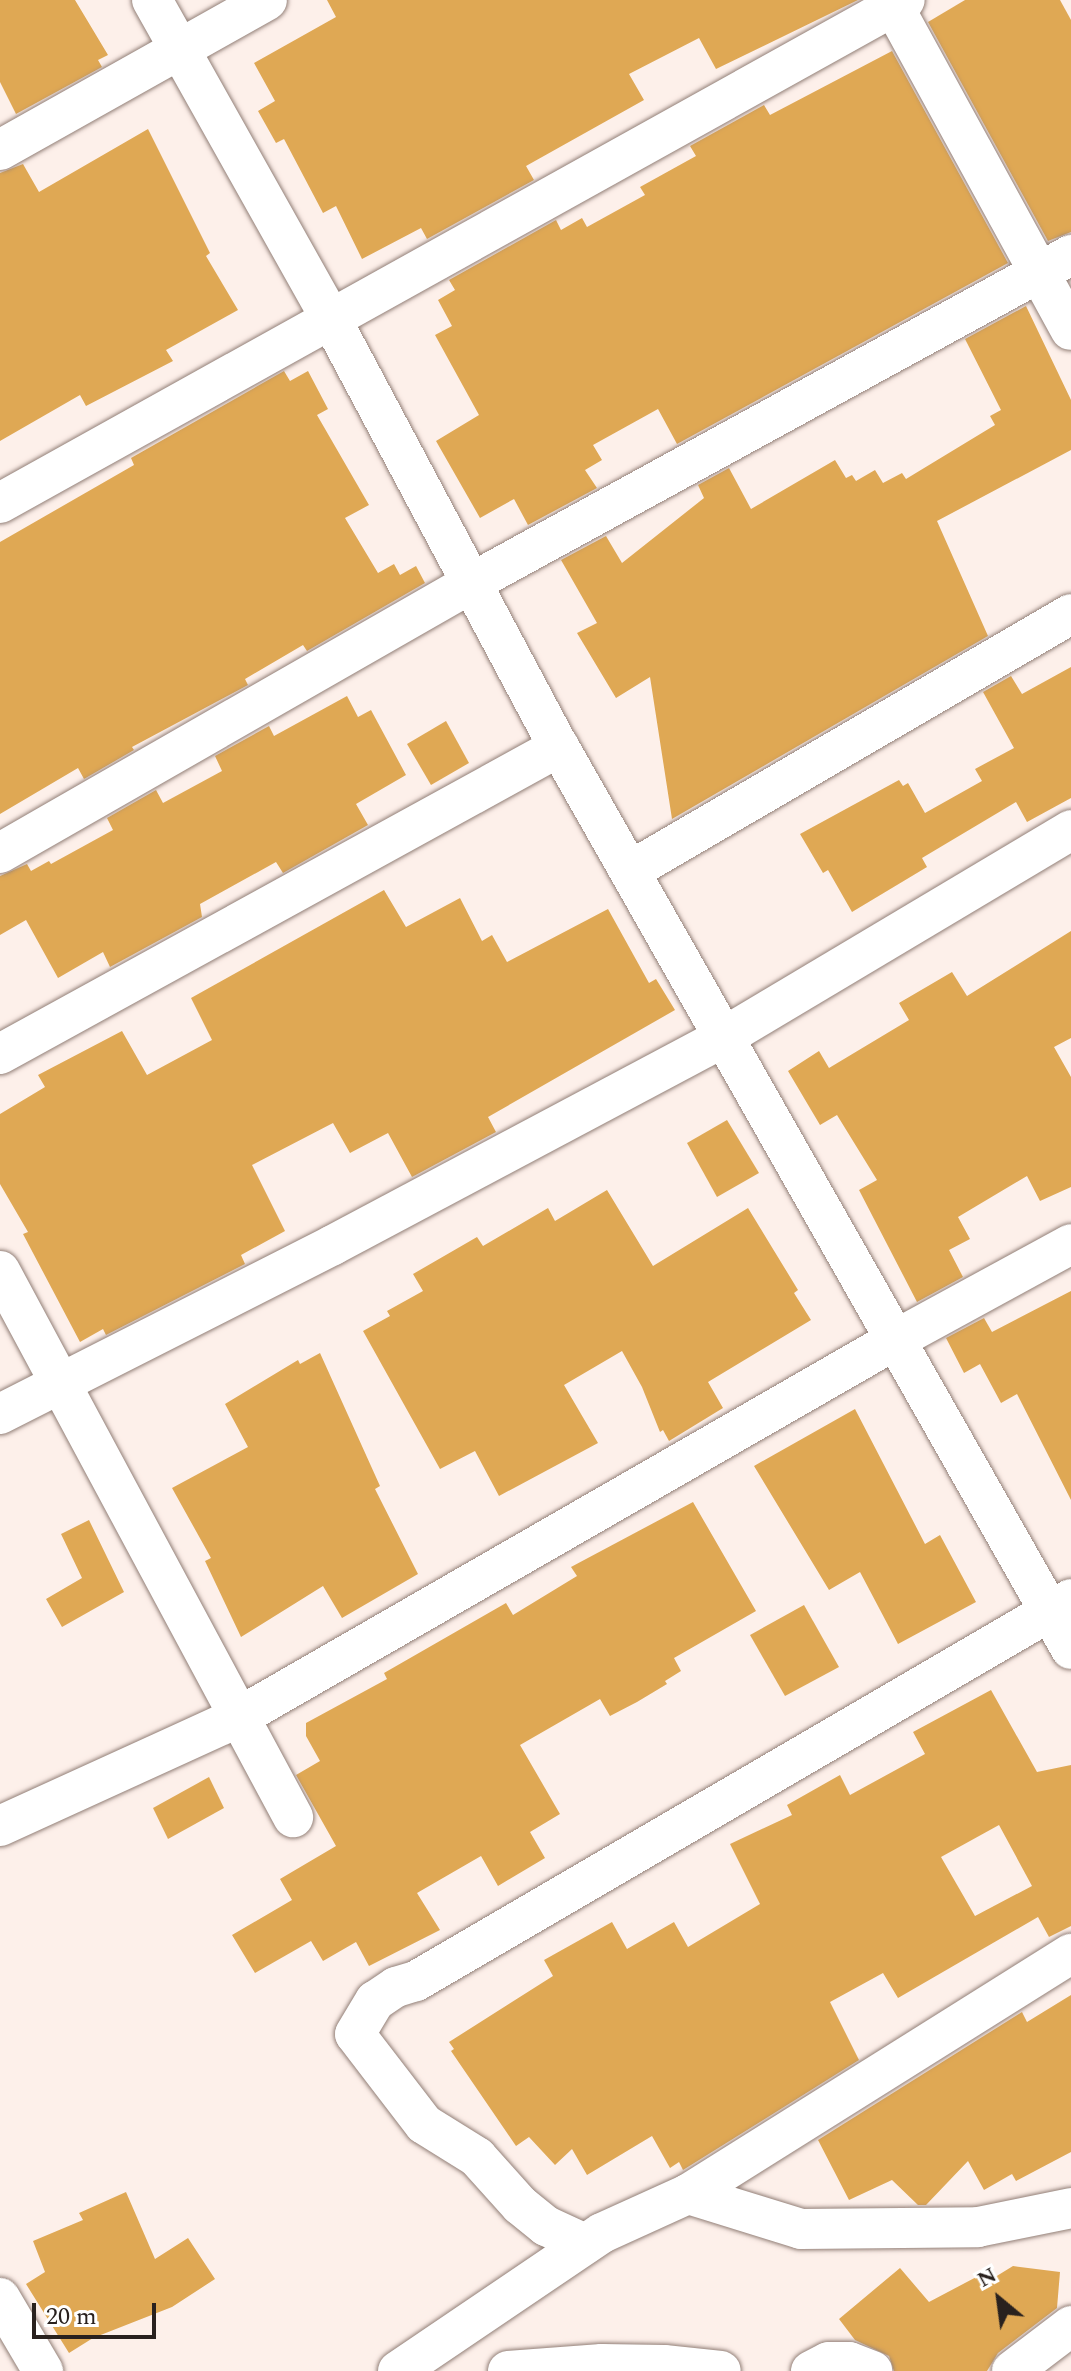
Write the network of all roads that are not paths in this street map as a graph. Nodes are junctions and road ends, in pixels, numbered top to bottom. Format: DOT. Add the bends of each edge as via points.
graph roads {
  1 [pos="152,0"];
  2 [pos="267,0"];
  3 [pos="896,2"];
  4 [pos="180,49"];
  5 [pos="0,150"];
  6 [pos="1055,264"];
  7 [pos="331,319"];
  8 [pos="1071,330"];
  9 [pos="0,503"];
  10 [pos="473,582"];
  11 [pos="1071,614"];
  12 [pos="559,747"];
  13 [pos="1071,830"];
  14 [pos="0,853"];
  15 [pos="630,871"];
  16 [pos="724,1037"];
  17 [pos="0,1054"];
  18 [pos="1071,1244"];
  19 [pos="0,1271"];
  20 [pos="895,1340"];
  21 [pos="62,1382"];
  22 [pos="0,1414"];
  23 [pos="1061,1605"];
  24 [pos="1071,1649"];
  25 [pos="239,1717"];
  26 [pos="293,1817"];
  27 [pos="0,1826"];
  28 [pos="1071,1954"];
  29 [pos="688,2194"];
  30 [pos="1071,2208"];
  31 [pos="585,2244"];
  32 [pos="0,2298"];
  33 [pos="1071,2326"];
  34 [pos="43,2371"];
  35 [pos="398,2371"];
  36 [pos="508,2371"];
  37 [pos="721,2371"];
  38 [pos="811,2371"];
  39 [pos="872,2371"];
  40 [pos="1012,2371"];
  1 -- 4 [label="street"];
  2 -- 4 [label="street"];
  3 -- 6 [label="street"];
  3 -- 7 [label="street"];
  4 -- 5 [label="street"];
  4 -- 7 [label="street"];
  6 -- 8 [label="street"];
  6 -- 10 [label="street"];
  7 -- 9 [label="street"];
  7 -- 10 [label="street"];
  10 -- 12 [label="street"];
  10 -- 14 [label="street"];
  11 -- 15 [label="street"];
  12 -- 15 [label="street"];
  12 -- 17 [label="street"];
  13 -- 16 [label="street"];
  15 -- 16 [label="street"];
  16 -- 20 [label="street"];
  16 -- 21 [label="street"];
  18 -- 20 [label="street"];
  19 -- 21 [label="street"];
  20 -- 23 [label="street"];
  20 -- 25 [label="street"];
  21 -- 22 [label="street"];
  21 -- 25 [label="street"];
  23 -- 24 [label="street"];
  23 -- 31 [label="street" via="375,2001 355,2034 424,2124 477,2157 546,2226"];
  25 -- 26 [label="street"];
  25 -- 27 [label="street"];
  28 -- 29 [label="street"];
  29 -- 30 [label="street" via="801,2229 978,2227"];
  29 -- 31 [label="street" via="620,2222"];
  31 -- 35 [label="street"];
  32 -- 34 [label="street"];
  33 -- 40 [label="street"];
  36 -- 37 [label="street" via="602,2364"];
  38 -- 39 [label="street" via="829,2362 849,2362"];
}
